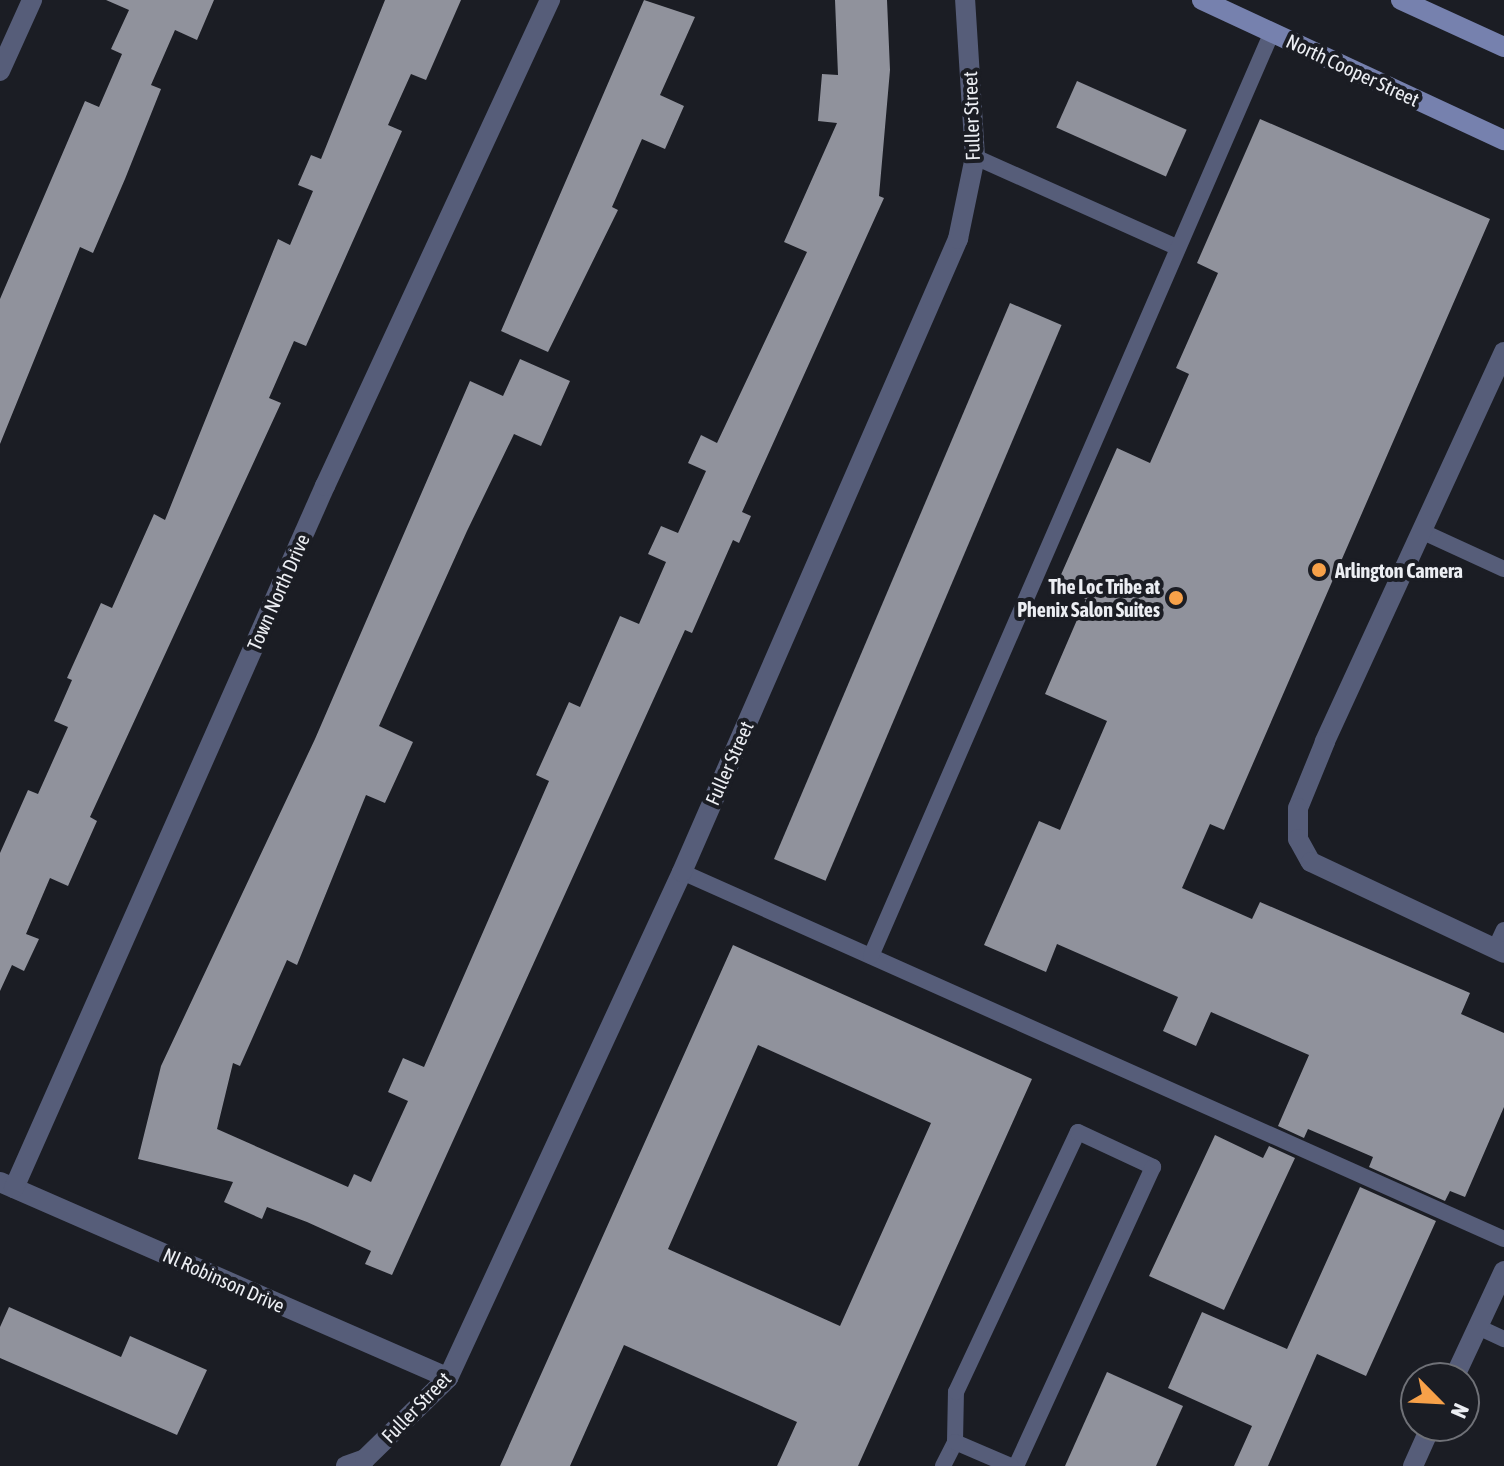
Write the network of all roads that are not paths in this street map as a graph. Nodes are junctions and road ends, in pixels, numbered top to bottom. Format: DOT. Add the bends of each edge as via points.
graph roads {
  1 [pos="32,0"];
  2 [pos="550,0"];
  3 [pos="965,0"];
  4 [pos="1202,0"];
  5 [pos="1401,0"];
  6 [pos="1272,32"];
  7 [pos="1504,47"];
  8 [pos="0,71"];
  9 [pos="1504,140"];
  10 [pos="975,157"];
  11 [pos="1178,248"];
  12 [pos="1504,352"];
  13 [pos="1421,531"];
  14 [pos="1504,569"];
  15 [pos="682,872"];
  16 [pos="1504,930"];
  17 [pos="1500,951"];
  18 [pos="871,956"];
  19 [pos="7,1185"];
  20 [pos="1504,1239"];
  21 [pos="1504,1271"];
  22 [pos="1478,1327"];
  23 [pos="1504,1339"];
  24 [pos="1462,1362"];
  25 [pos="448,1378"];
  26 [pos="955,1442"];
  27 [pos="1424,1442"];
  28 [pos="346,1466"];
  29 [pos="943,1466"];
  30 [pos="1014,1466"];
  31 [pos="1413,1466"];
  1 -- 8 [label="street"];
  2 -- 19 [label="street, Town North Drive"];
  3 -- 10 [label="street, Fuller Street"];
  4 -- 6 [label="main road, North Cooper Street"];
  5 -- 7 [label="main road"];
  6 -- 9 [label="main road, North Cooper Street"];
  6 -- 11 [label="lane"];
  10 -- 11 [label="lane"];
  10 -- 15 [label="street, Fuller Street" via="958,239"];
  11 -- 18 [label="lane"];
  12 -- 13 [label="street"];
  13 -- 14 [label="lane"];
  13 -- 17 [label="street" via="1298,808 1298,839 1311,862"];
  15 -- 18 [label="lane"];
  15 -- 25 [label="street, Fuller Street"];
  16 -- 17 [label="lane"];
  18 -- 20 [label="lane"];
  19 -- 25 [label="street, Nl Robinson Drive"];
  21 -- 22 [label="street"];
  22 -- 23 [label="lane"];
  22 -- 24 [label="street"];
  25 -- 28 [label="street, Fuller Street" via="365,1459"];
  26 -- 29 [label="lane"];
  26 -- 30 [label="lane"];
  26 -- 30 [label="lane" via="956,1392 1078,1132 1153,1167"];
  27 -- 31 [label="street"];
}
